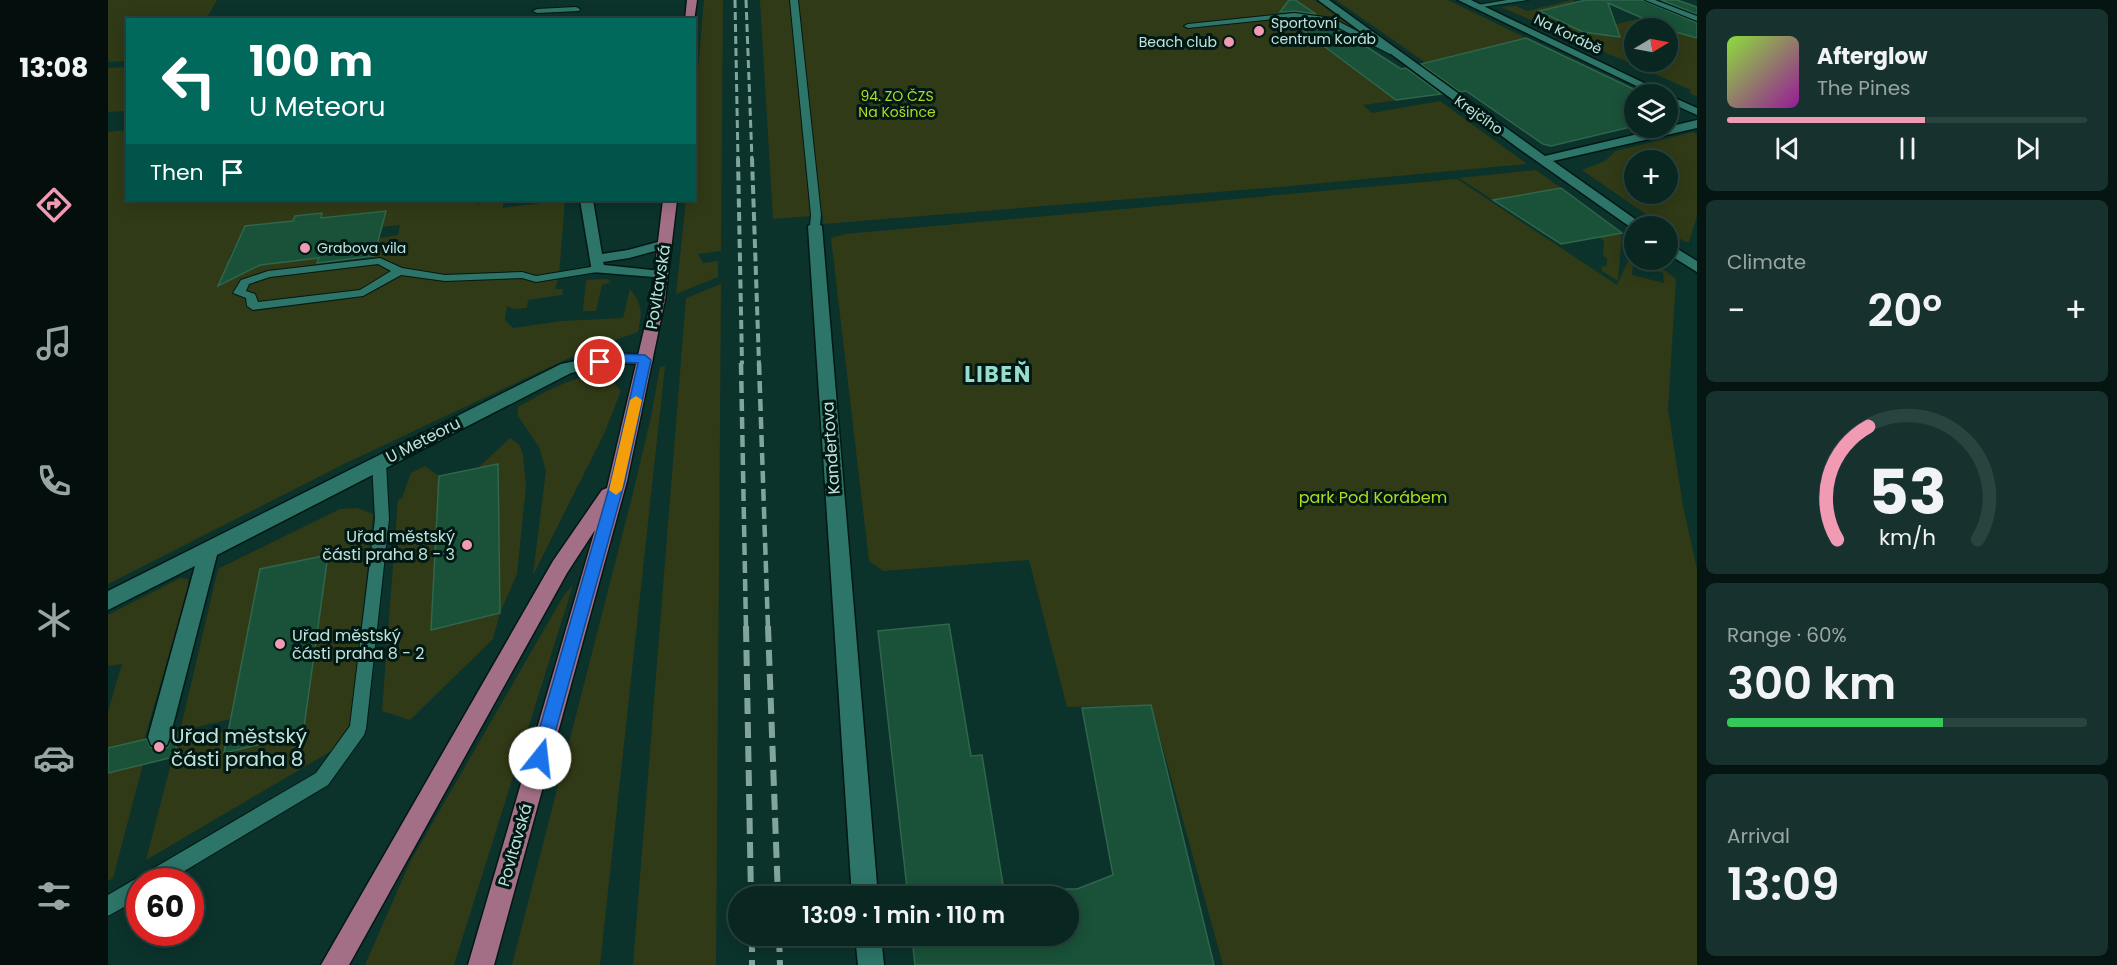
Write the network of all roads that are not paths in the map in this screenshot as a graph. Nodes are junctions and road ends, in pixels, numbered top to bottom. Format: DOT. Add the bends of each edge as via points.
graph roads {
  1 [pos="692,0"];
  2 [pos="794,0"];
  3 [pos="1323,0"];
  4 [pos="1463,0"];
  5 [pos="1524,0"];
  6 [pos="1649,0"];
  7 [pos="577,4"];
  8 [pos="1476,6"];
  9 [pos="549,10"];
  10 [pos="537,11"];
  11 [pos="1665,16"];
  12 [pos="548,18"];
  13 [pos="690,18"];
  14 [pos="1697,19"];
  15 [pos="1697,25"];
  16 [pos="1188,26"];
  17 [pos="1393,52"];
  18 [pos="1640,84"];
  19 [pos="1678,103"];
  20 [pos="1697,112"];
  21 [pos="1697,124"];
  22 [pos="1543,160"];
  23 [pos="586,201"];
  24 [pos="670,201"];
  25 [pos="1624,216"];
  26 [pos="815,226"];
  27 [pos="666,244"];
  28 [pos="1678,254"];
  29 [pos="596,264"];
  30 [pos="1697,268"];
  31 [pos="399,272"];
  32 [pos="661,275"];
  33 [pos="645,360"];
  34 [pos="379,462"];
  35 [pos="618,481"];
  36 [pos="210,549"];
  37 [pos="108,601"];
  38 [pos="159,737"];
  39 [pos="172,868"];
  40 [pos="865,886"];
  41 [pos="126,895"];
  42 [pos="108,906"];
  43 [pos="869,946"];
  44 [pos="334,965"];
  45 [pos="481,965"];
  46 [pos="871,965"];
  1 -- 13 [label="main road"];
  2 -- 26 [label="lane, Kandertova"];
  3 -- 17 [label="street, Krejčího"];
  4 -- 8 [label="street, Na Korábě"];
  5 -- 8 [label="lane"];
  6 -- 14 [label="lane"];
  7 -- 9 [label="lane"];
  8 -- 18 [label="street, Na Korábě"];
  9 -- 10 [label="lane"];
  9 -- 12 [label="lane"];
  11 -- 15 [label="lane"];
  16 -- 17 [label="lane" via="1294,15 1329,20"];
  17 -- 22 [label="street, Krejčího"];
  19 -- 20 [label="street"];
  21 -- 22 [label="street"];
  22 -- 25 [label="street, Krejčího"];
  23 -- 29 [label="street"];
  24 -- 27 [label="main road, Povltavská"];
  26 -- 40 [label="street, Kandertova"];
  27 -- 29 [label="street"];
  27 -- 32 [label="main road, Povltavská"];
  28 -- 30 [label="street"];
  29 -- 31 [label="lane" via="536,279 522,275 445,278"];
  29 -- 32 [label="street"];
  31 -- 31 [label="lane" via="380,261 268,274 245,282 239,293 251,296 254,306 363,292"];
  32 -- 33 [label="main road, Povltavská"];
  33 -- 34 [label="street, U Meteoru" via="616,358 567,368"];
  33 -- 35 [label="main road, Povltavská"];
  34 -- 36 [label="street, U Meteoru"];
  34 -- 39 [label="lane" via="382,519 358,729 322,779"];
  35 -- 44 [label="main road" via="560,567"];
  35 -- 45 [label="main road, Povltavská"];
  36 -- 37 [label="street, U Meteoru"];
  36 -- 38 [label="street"];
  41 -- 42 [label="lane"];
  43 -- 46 [label="street"];
}
